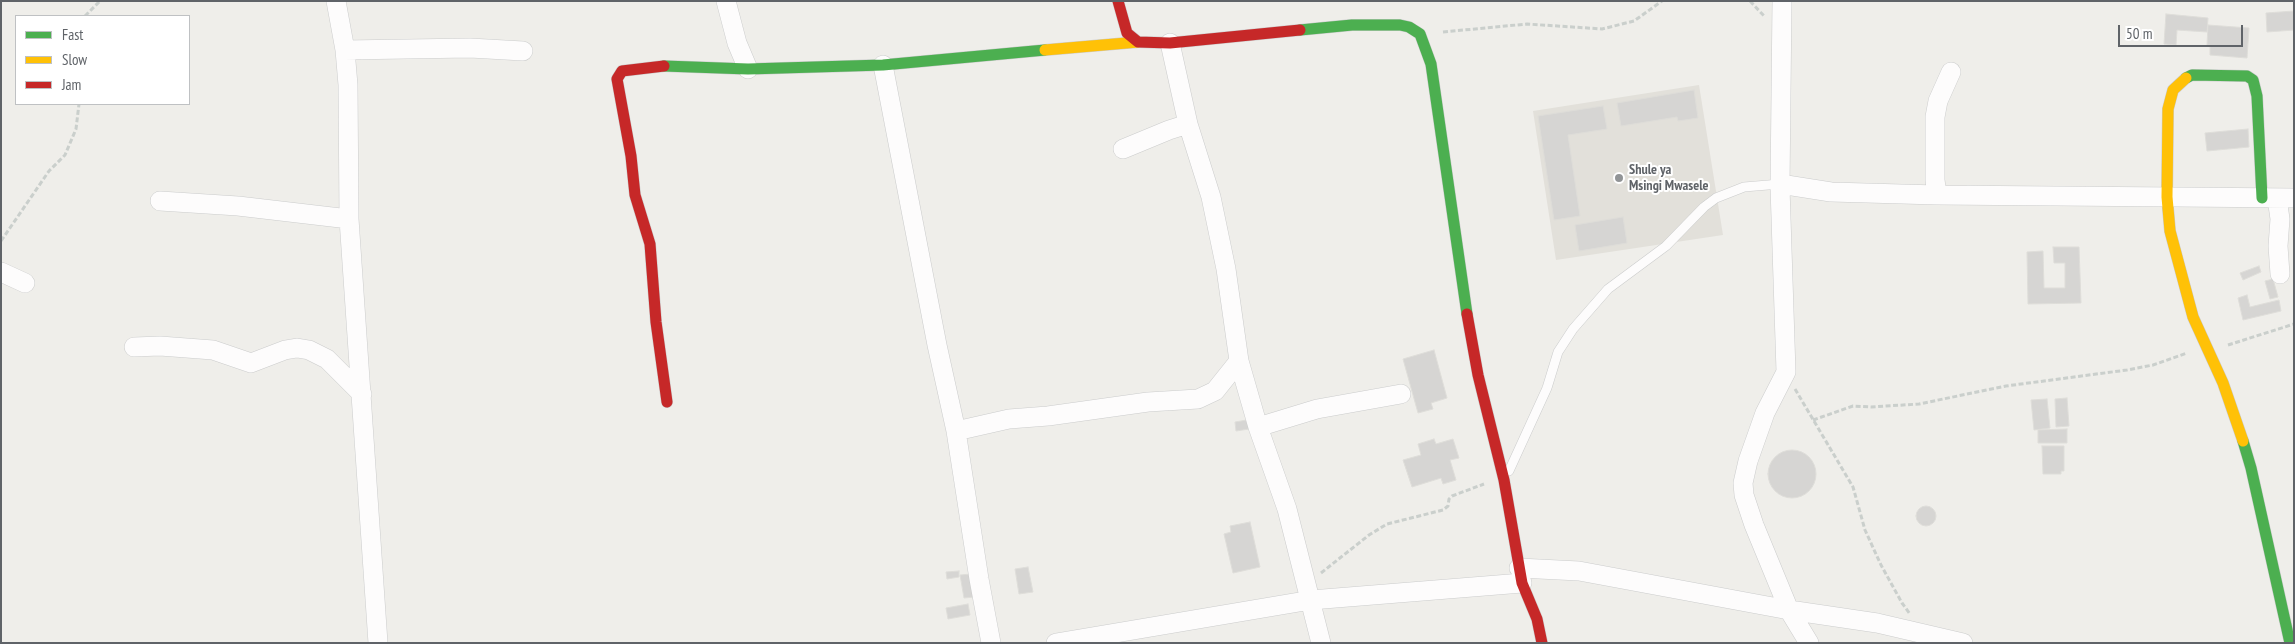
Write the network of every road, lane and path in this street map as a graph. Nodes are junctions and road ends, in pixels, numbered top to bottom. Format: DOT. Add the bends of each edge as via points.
graph roads {
  1 [pos="100,1"];
  2 [pos="336,1"];
  3 [pos="726,1"];
  4 [pos="1118,1"];
  5 [pos="1662,1"];
  6 [pos="1782,1"];
  7 [pos="86,15"];
  8 [pos="1420,34"];
  9 [pos="1138,42"];
  10 [pos="1170,43"];
  11 [pos="345,50"];
  12 [pos="523,51"];
  13 [pos="883,65"];
  14 [pos="748,69"];
  15 [pos="1952,72"];
  16 [pos="79,105"];
  17 [pos="1188,124"];
  18 [pos="1123,149"];
  19 [pos="1780,184"];
  20 [pos="1937,195"];
  21 [pos="2167,197"];
  22 [pos="2278,198"];
  23 [pos="160,201"];
  24 [pos="349,219"];
  25 [pos="1,241"];
  26 [pos="1,272"];
  27 [pos="2280,274"];
  28 [pos="25,283"];
  29 [pos="2294,324"];
  30 [pos="134,347"];
  31 [pos="2209,352"];
  32 [pos="1240,361"];
  33 [pos="1786,372"];
  34 [pos="362,394"];
  35 [pos="1401,394"];
  36 [pos="667,402"];
  37 [pos="1813,420"];
  38 [pos="1258,427"];
  39 [pos="956,431"];
  40 [pos="1504,479"];
  41 [pos="1521,575"];
  42 [pos="1308,592"];
  43 [pos="1789,610"];
  44 [pos="1927,636"];
  45 [pos="378,643"];
  46 [pos="991,643"];
  47 [pos="1056,643"];
  48 [pos="1320,643"];
  49 [pos="1542,643"];
  50 [pos="1808,643"];
  51 [pos="1963,643"];
  52 [pos="2290,643"];
  1 -- 7 [label="path"];
  2 -- 11 [label="street"];
  3 -- 14 [label="street"];
  4 -- 9 [label="street" via="1127,33"];
  5 -- 8 [label="path" via="1634,21 1602,29 1527,24"];
  6 -- 19 [label="street"];
  8 -- 10 [label="street" via="1409,26 1352,25"];
  8 -- 40 [label="street" via="1431,64 1460,281 1478,375"];
  9 -- 10 [label="street"];
  9 -- 13 [label="street"];
  10 -- 17 [label="street"];
  11 -- 12 [label="street" via="444,48"];
  11 -- 24 [label="street"];
  13 -- 14 [label="street"];
  13 -- 39 [label="street"];
  14 -- 36 [label="street" via="653,66 622,71 617,79 635,195 650,244"];
  15 -- 20 [label="street" via="1938,101 1935,117"];
  16 -- 25 [label="path" via="76,129 66,155 49,171"];
  17 -- 18 [label="street"];
  17 -- 32 [label="street" via="1211,197"];
  19 -- 20 [label="street" via="1831,192"];
  19 -- 33 [label="street"];
  19 -- 40 [label="lane" via="1744,187 1716,198 1666,246 1608,289 1573,329 1558,352 1546,388"];
  20 -- 21 [label="street"];
  21 -- 22 [label="street"];
  21 -- 22 [label="street" via="2168,109 2172,90 2192,75 2228,75 2247,76 2256,85"];
  21 -- 31 [label="street" via="2168,221 2176,256 2193,317"];
  22 -- 27 [label="street"];
  23 -- 24 [label="street"];
  24 -- 34 [label="street"];
  26 -- 28 [label="street"];
  29 -- 31 [label="path" via="2243,338"];
  30 -- 34 [label="street" via="212,350 244,363 285,350 309,350 327,359"];
  31 -- 37 [label="path" via="2185,353 2153,365 2127,370 2006,386 1919,404 1872,408 1853,406"];
  31 -- 52 [label="street" via="2226,391 2251,468"];
  32 -- 38 [label="street"];
  32 -- 39 [label="street" via="1215,391 1198,399 1009,419"];
  33 -- 37 [label="path"];
  33 -- 43 [label="street" via="1765,413 1748,461 1744,495"];
  34 -- 45 [label="street"];
  35 -- 38 [label="street" via="1317,409"];
  37 -- 44 [label="path" via="1853,487 1865,530 1881,565"];
  38 -- 42 [label="street" via="1286,509"];
  39 -- 46 [label="street"];
  40 -- 41 [label="street"];
  40 -- 42 [label="path" via="1452,496 1443,510 1387,524 1337,562"];
  41 -- 42 [label="street"];
  41 -- 43 [label="street" via="1579,571"];
  41 -- 49 [label="street"];
  42 -- 47 [label="street"];
  42 -- 48 [label="street"];
  43 -- 44 [label="street" via="1877,623"];
  43 -- 50 [label="street"];
  44 -- 51 [label="street"];
}
